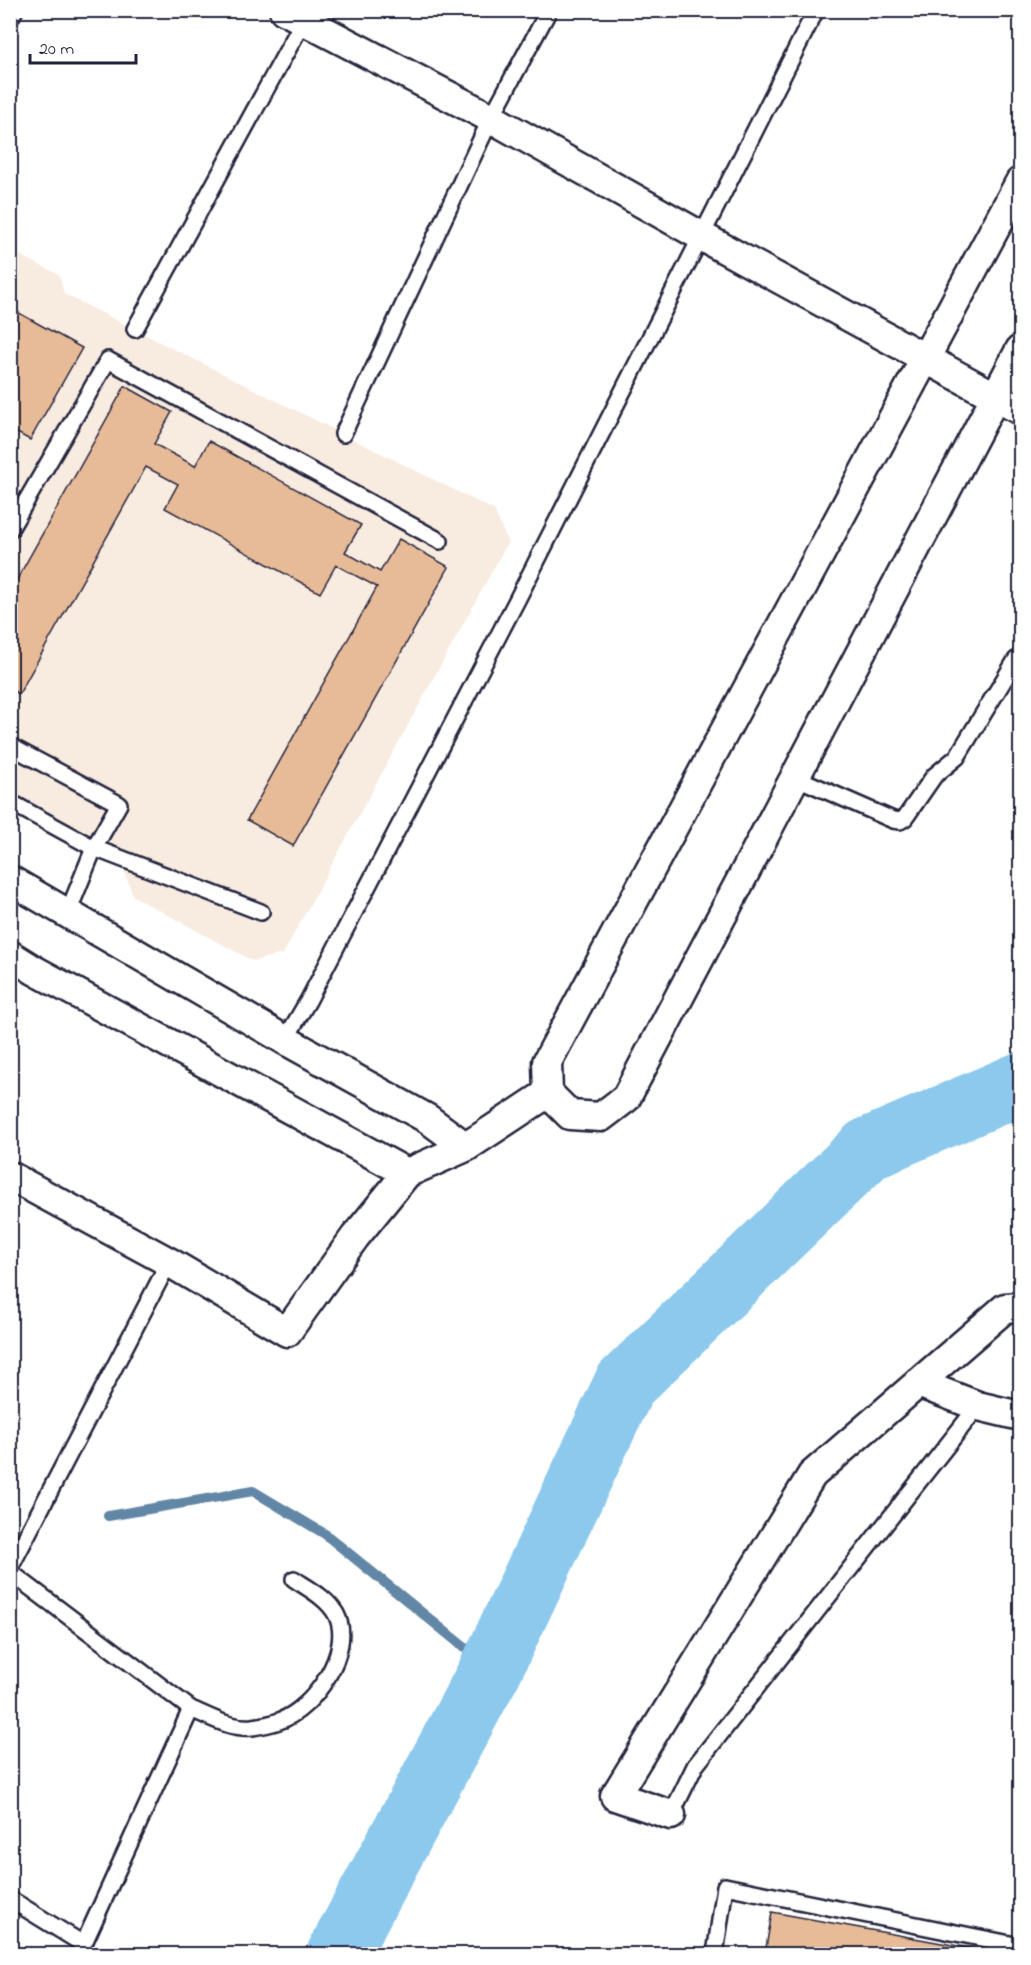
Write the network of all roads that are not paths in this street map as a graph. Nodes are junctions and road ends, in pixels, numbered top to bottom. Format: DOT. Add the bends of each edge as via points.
graph roads {
  1 [pos="15,10"];
  2 [pos="549,10"];
  3 [pos="816,10"];
  4 [pos="299,14"];
  5 [pos="10,20"];
  6 [pos="491,118"];
  7 [pos="1020,182"];
  8 [pos="701,236"];
  9 [pos="135,330"];
  10 [pos="1020,350"];
  11 [pos="925,358"];
  12 [pos="995,397"];
  13 [pos="1020,410"];
  14 [pos="343,434"];
  15 [pos="10,529"];
  16 [pos="440,541"];
  17 [pos="1020,657"];
  18 [pos="10,746"];
  19 [pos="795,777"];
  20 [pos="10,802"];
  21 [pos="94,848"];
  22 [pos="10,880"];
  23 [pos="261,912"];
  24 [pos="67,915"];
  25 [pos="10,955"];
  26 [pos="285,1040"];
  27 [pos="548,1093"];
  28 [pos="466,1147"];
  29 [pos="407,1173"];
  30 [pos="10,1176"];
  31 [pos="170,1262"];
  32 [pos="1020,1307"];
  33 [pos="918,1383"];
  34 [pos="978,1406"];
  35 [pos="1020,1416"];
  36 [pos="10,1570"];
  37 [pos="294,1579"];
  38 [pos="191,1708"];
  39 [pos="671,1815"];
  40 [pos="10,1899"];
  41 [pos="1020,1946"];
  42 [pos="81,1949"];
  43 [pos="715,1954"];
  1 -- 5 [label="lane"];
  2 -- 6 [label="lane"];
  3 -- 8 [label="lane"];
  4 -- 6 [label="street"];
  4 -- 9 [label="lane"];
  6 -- 8 [label="street"];
  6 -- 14 [label="lane"];
  7 -- 11 [label="street"];
  8 -- 11 [label="street"];
  8 -- 26 [label="lane" via="518,598"];
  10 -- 12 [label="street"];
  11 -- 12 [label="street"];
  11 -- 27 [label="street" via="547,1062"];
  12 -- 13 [label="street"];
  12 -- 19 [label="street"];
  15 -- 16 [label="lane" via="108,360"];
  17 -- 19 [label="lane" via="957,757 934,776 900,821"];
  18 -- 21 [label="lane" via="119,804"];
  19 -- 27 [label="street" via="626,1098 601,1117 570,1115"];
  20 -- 21 [label="lane"];
  21 -- 23 [label="lane"];
  21 -- 24 [label="lane"];
  22 -- 24 [label="street"];
  24 -- 26 [label="street"];
  25 -- 29 [label="street"];
  26 -- 28 [label="street" via="428,1119"];
  27 -- 28 [label="street"];
  28 -- 29 [label="street"];
  29 -- 31 [label="street" via="287,1332"];
  30 -- 31 [label="street"];
  31 -- 36 [label="lane"];
  32 -- 33 [label="street" via="1005,1308"];
  33 -- 34 [label="street"];
  33 -- 39 [label="street" via="812,1475 615,1796"];
  34 -- 35 [label="street"];
  34 -- 39 [label="lane" via="695,1766"];
  36 -- 38 [label="lane"];
  37 -- 38 [label="lane" via="323,1599 336,1615 341,1636 337,1659 323,1684 302,1707 280,1721 249,1727 224,1724"];
  38 -- 42 [label="lane"];
  40 -- 42 [label="lane"];
  41 -- 43 [label="lane" via="725,1886"];
}
